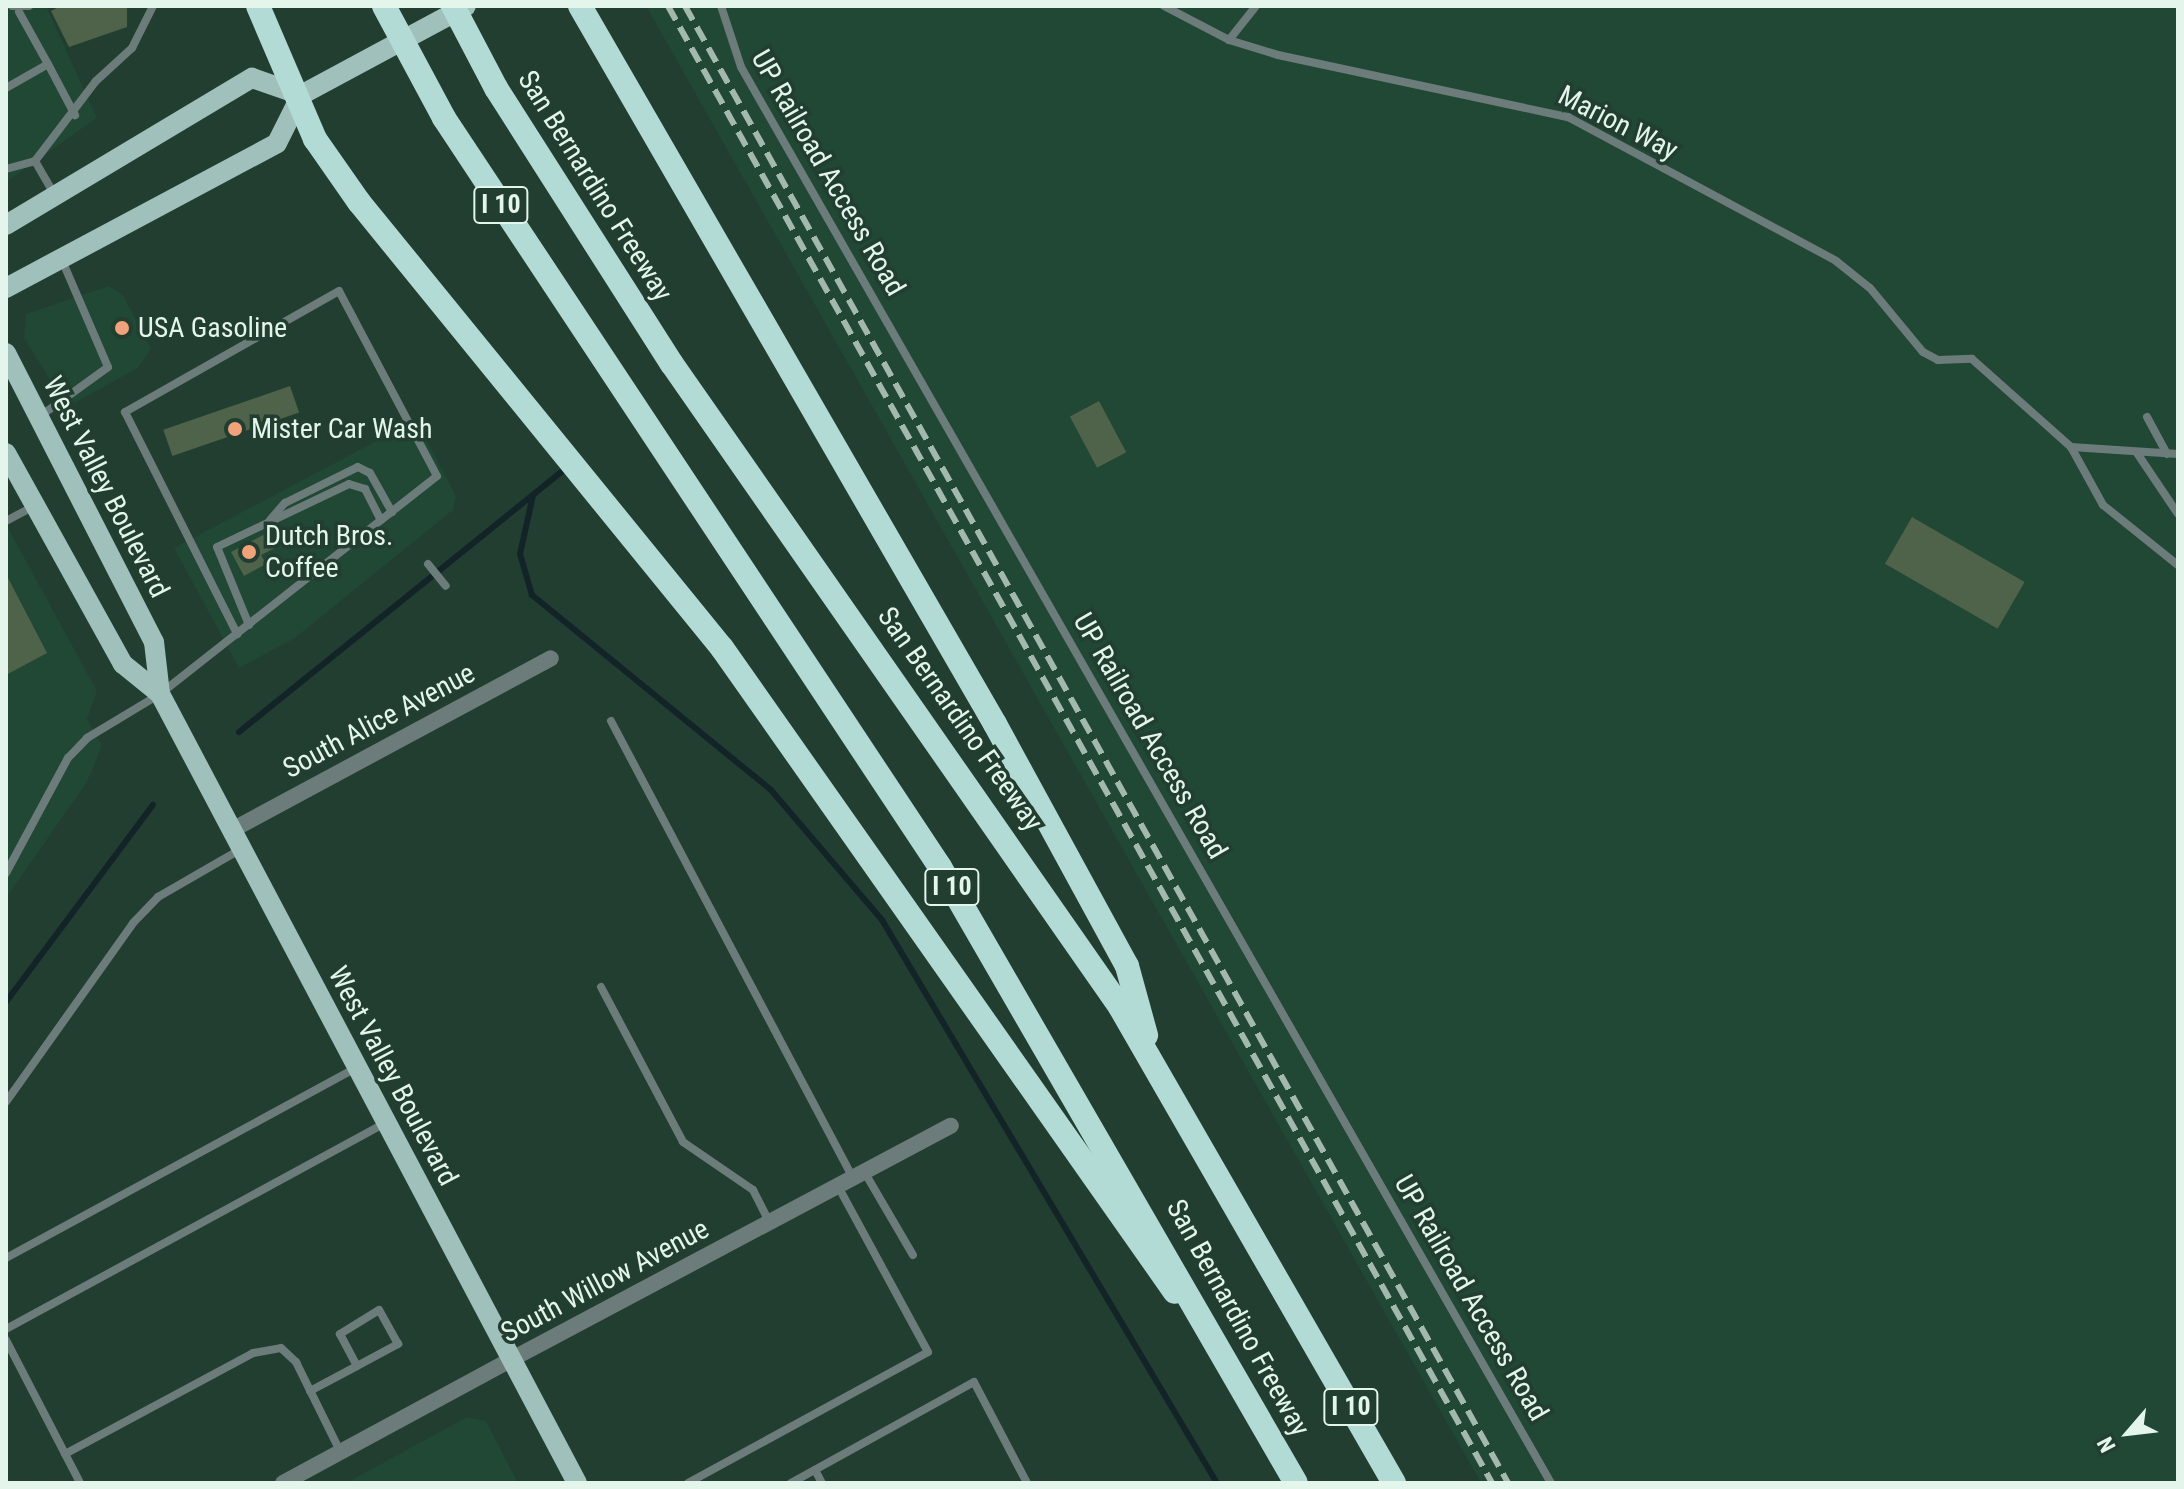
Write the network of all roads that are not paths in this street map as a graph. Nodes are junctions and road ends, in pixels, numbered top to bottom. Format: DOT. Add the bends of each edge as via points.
graph roads {
  1 [pos="29,6"];
  2 [pos="153,6"];
  3 [pos="258,6"];
  4 [pos="384,6"];
  5 [pos="453,6"];
  6 [pos="466,6"];
  7 [pos="580,6"];
  8 [pos="721,6"];
  9 [pos="1164,6"];
  10 [pos="1256,6"];
  11 [pos="16,9"];
  12 [pos="1229,40"];
  13 [pos="48,64"];
  14 [pos="6,88"];
  15 [pos="301,95"];
  16 [pos="75,115"];
  17 [pos="35,161"];
  18 [pos="6,169"];
  19 [pos="56,197"];
  20 [pos="6,225"];
  21 [pos="61,260"];
  22 [pos="6,288"];
  23 [pos="6,353"];
  24 [pos="39,417"];
  25 [pos="2147,417"];
  26 [pos="2071,447"];
  27 [pos="6,453"];
  28 [pos="2137,453"];
  29 [pos="2167,454"];
  30 [pos="2178,454"];
  31 [pos="35,505"];
  32 [pos="392,512"];
  33 [pos="2178,514"];
  34 [pos="381,520"];
  35 [pos="6,521"];
  36 [pos="270,521"];
  37 [pos="428,564"];
  38 [pos="2178,565"];
  39 [pos="446,586"];
  40 [pos="249,625"];
  41 [pos="237,634"];
  42 [pos="551,658"];
  43 [pos="160,694"];
  44 [pos="611,721"];
  45 [pos="237,839"];
  46 [pos="6,873"];
  47 [pos="601,987"];
  48 [pos="1153,1060"];
  49 [pos="357,1067"];
  50 [pos="6,1102"];
  51 [pos="386,1123"];
  52 [pos="951,1126"];
  53 [pos="852,1179"];
  54 [pos="770,1222"];
  55 [pos="913,1255"];
  56 [pos="6,1258"];
  57 [pos="6,1329"];
  58 [pos="6,1340"];
  59 [pos="512,1359"];
  60 [pos="1230,1364"];
  61 [pos="357,1366"];
  62 [pos="310,1391"];
  63 [pos="341,1452"];
  64 [pos="65,1454"];
  65 [pos="815,1470"];
  66 [pos="80,1483"];
  67 [pos="283,1483"];
  68 [pos="577,1483"];
  69 [pos="688,1483"];
  70 [pos="791,1483"];
  71 [pos="822,1483"];
  72 [pos="1027,1483"];
  73 [pos="1296,1483"];
  74 [pos="1394,1483"];
  75 [pos="1551,1483"];
  1 -- 11 [label="lane"];
  2 -- 16 [label="lane" via="132,48 96,81"];
  3 -- 15 [label="highway"];
  4 -- 60 [label="highway, San Bernardino Freeway / I 10" via="444,118 940,867"];
  5 -- 48 [label="highway, San Bernardino Freeway / I 10" via="496,88 672,364 972,786"];
  6 -- 15 [label="main road"];
  7 -- 48 [label="highway" via="1127,966"];
  8 -- 75 [label="lane, UP Railroad Access Road" via="741,67"];
  9 -- 12 [label="lane, Marion Way"];
  10 -- 12 [label="lane"];
  11 -- 13 [label="lane"];
  12 -- 26 [label="lane, Marion Way" via="1568,117 1836,261 1870,288 1923,352 1938,360 1972,359"];
  13 -- 14 [label="lane"];
  13 -- 16 [label="lane"];
  15 -- 19 [label="main road" via="252,78"];
  15 -- 21 [label="main road" via="277,143"];
  15 -- 60 [label="highway" via="315,139 359,202 731,660 838,804 1098,1192"];
  16 -- 17 [label="lane"];
  17 -- 18 [label="lane"];
  17 -- 19 [label="lane"];
  19 -- 20 [label="main road"];
  21 -- 22 [label="main road"];
  21 -- 24 [label="lane" via="108,367"];
  23 -- 24 [label="main road, West Valley Boulevard"];
  24 -- 43 [label="main road, West Valley Boulevard" via="154,642"];
  25 -- 29 [label="lane"];
  26 -- 28 [label="lane"];
  26 -- 38 [label="lane" via="2103,505"];
  27 -- 31 [label="main road, West Valley Boulevard"];
  28 -- 29 [label="lane"];
  28 -- 33 [label="lane"];
  29 -- 30 [label="lane"];
  31 -- 35 [label="lane"];
  31 -- 43 [label="main road, West Valley Boulevard" via="123,664"];
  32 -- 34 [label="lane"];
  32 -- 36 [label="lane" via="370,473 358,467 285,503"];
  32 -- 41 [label="lane" via="437,476 339,291 125,412"];
  34 -- 36 [label="lane" via="365,489 349,484"];
  34 -- 40 [label="lane"];
  36 -- 40 [label="lane" via="217,547"];
  37 -- 39 [label="lane"];
  40 -- 41 [label="lane"];
  41 -- 43 [label="lane"];
  42 -- 45 [label="street, South Alice Avenue"];
  43 -- 45 [label="main road, West Valley Boulevard"];
  43 -- 46 [label="lane" via="87,738 68,758"];
  44 -- 53 [label="lane"];
  45 -- 49 [label="main road, West Valley Boulevard"];
  45 -- 50 [label="lane" via="158,897 133,923"];
  47 -- 54 [label="lane" via="683,1142 753,1190"];
  48 -- 74 [label="highway, San Bernardino Freeway / I 10"];
  49 -- 51 [label="main road, West Valley Boulevard"];
  49 -- 56 [label="lane"];
  51 -- 57 [label="lane"];
  51 -- 59 [label="main road, West Valley Boulevard"];
  52 -- 53 [label="street, South Willow Avenue"];
  53 -- 54 [label="street, South Willow Avenue"];
  53 -- 55 [label="lane"];
  53 -- 69 [label="lane" via="928,1352"];
  54 -- 59 [label="street, South Willow Avenue"];
  58 -- 64 [label="lane"];
  59 -- 63 [label="street, South Willow Avenue"];
  59 -- 68 [label="main road, West Valley Boulevard"];
  60 -- 73 [label="highway, San Bernardino Freeway / I 10"];
  61 -- 61 [label="lane" via="398,1344 379,1310 340,1334"];
  61 -- 62 [label="lane"];
  62 -- 63 [label="lane"];
  62 -- 64 [label="lane" via="281,1348 253,1353"];
  63 -- 67 [label="street, South Willow Avenue"];
  64 -- 66 [label="lane"];
  65 -- 70 [label="lane"];
  65 -- 71 [label="lane"];
  65 -- 72 [label="lane" via="974,1382"];
}
